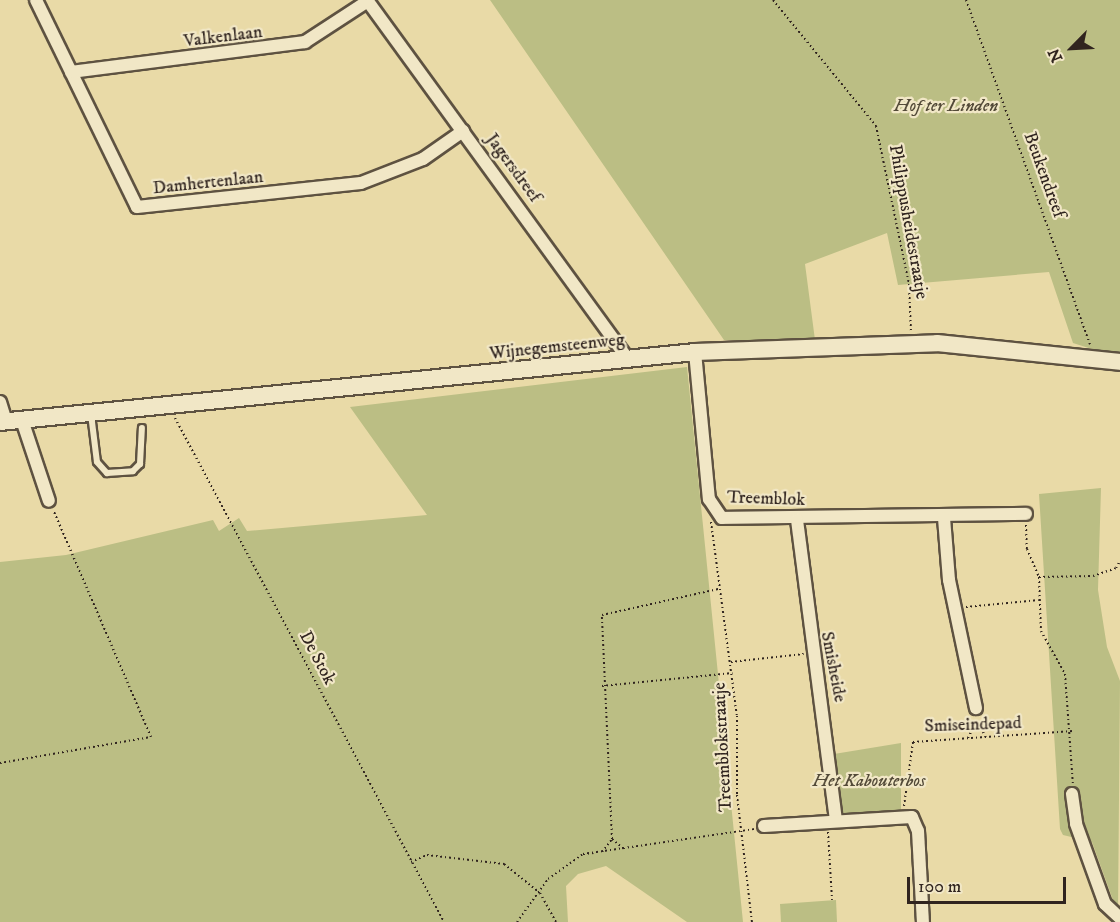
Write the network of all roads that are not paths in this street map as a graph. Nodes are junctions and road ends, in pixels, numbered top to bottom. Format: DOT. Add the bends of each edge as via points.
graph roads {
  1 [pos="36,0"];
  2 [pos="367,1"];
  3 [pos="71,72"];
  4 [pos="463,131"];
  5 [pos="695,352"];
  6 [pos="628,359"];
  7 [pos="1120,362"];
  8 [pos="0,402"];
  9 [pos="91,413"];
  10 [pos="9,422"];
  11 [pos="142,428"];
  12 [pos="50,501"];
  13 [pos="1026,514"];
  14 [pos="944,518"];
  15 [pos="797,520"];
  16 [pos="976,708"];
  17 [pos="1072,794"];
  18 [pos="832,820"];
  19 [pos="764,826"];
  20 [pos="1120,918"];
  21 [pos="923,922"];
  1 -- 3 [label="street, Damhertenlaan"];
  2 -- 3 [label="street, Valkenlaan" via="305,42"];
  2 -- 4 [label="street, Jagersdreef"];
  3 -- 4 [label="street, Damhertenlaan" via="137,207 361,183 423,159"];
  4 -- 6 [label="street, Jagersdreef"];
  5 -- 6 [label="street, Wijnegemsteenweg"];
  5 -- 7 [label="street, Wijnegemsteenweg" via="911,342"];
  5 -- 15 [label="street, Treemblok" via="709,499 722,518"];
  6 -- 9 [label="street, Wijnegemsteenweg"];
  8 -- 10 [label="street"];
  9 -- 10 [label="street, Wijnegemsteenweg"];
  9 -- 11 [label="lane" via="96,462 107,473 133,471 140,464"];
  10 -- 12 [label="street"];
  13 -- 14 [label="street, Treemblok"];
  14 -- 15 [label="street, Treemblok"];
  14 -- 16 [label="street" via="954,606"];
  15 -- 18 [label="street, Smisheide"];
  17 -- 20 [label="street" via="1076,824 1106,904"];
  18 -- 19 [label="street"];
  18 -- 21 [label="street" via="912,817 918,831"];
}
